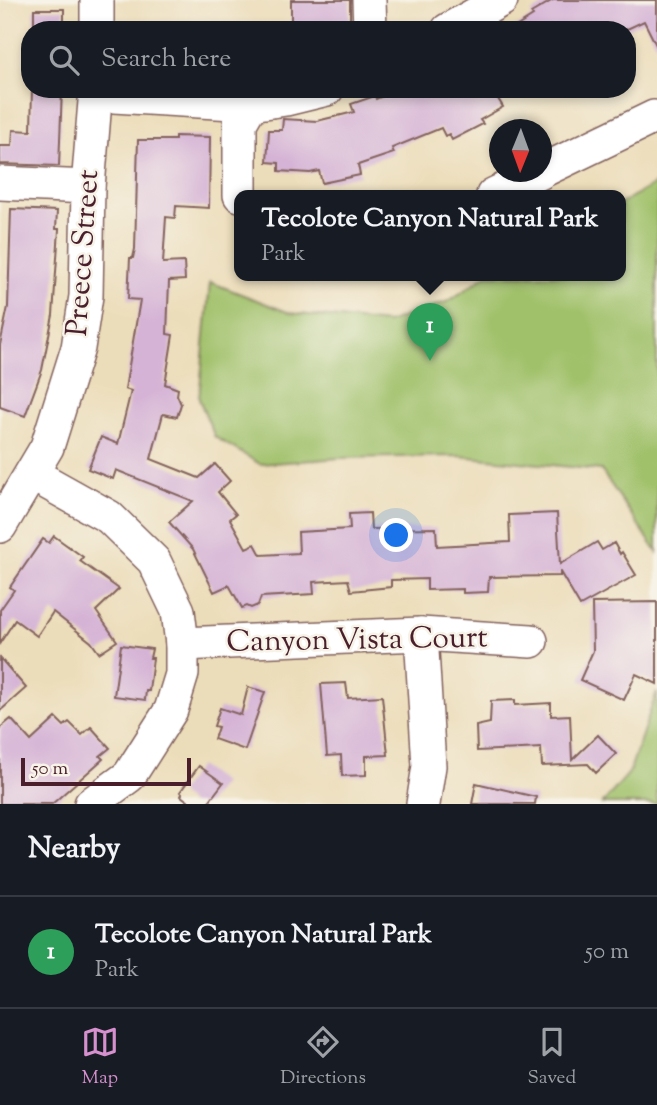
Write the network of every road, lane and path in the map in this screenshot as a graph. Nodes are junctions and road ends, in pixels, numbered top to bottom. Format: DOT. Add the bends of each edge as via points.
graph roads {
  1 [pos="97,0"];
  2 [pos="369,0"];
  3 [pos="501,0"];
  4 [pos="97,21"];
  5 [pos="370,21"];
  6 [pos="464,21"];
  7 [pos="95,98"];
  8 [pos="174,98"];
  9 [pos="290,98"];
  10 [pos="251,104"];
  11 [pos="654,117"];
  12 [pos="552,167"];
  13 [pos="520,182"];
  14 [pos="0,183"];
  15 [pos="88,187"];
  16 [pos="240,190"];
  17 [pos="503,190"];
  18 [pos="32,474"];
  19 [pos="0,526"];
  20 [pos="421,634"];
  21 [pos="531,641"];
  22 [pos="182,644"];
  23 [pos="91,804"];
  24 [pos="423,804"];
  1 -- 4 [label="street"];
  2 -- 5 [label="street"];
  3 -- 6 [label="street"];
  7 -- 15 [label="street, Preece Street"];
  8 -- 10 [label="street"];
  9 -- 10 [label="street"];
  10 -- 16 [label="street" via="240,123"];
  11 -- 12 [label="street"];
  13 -- 17 [label="street"];
  14 -- 15 [label="street"];
  15 -- 18 [label="street, Preece Street" via="86,296 78,348 47,447"];
  18 -- 19 [label="street, Preece Street"];
  18 -- 22 [label="street" via="109,517 155,561 178,611"];
  20 -- 21 [label="street, Canyon Vista Court"];
  20 -- 22 [label="street, Canyon Vista Court"];
  20 -- 24 [label="street" via="429,766"];
  22 -- 23 [label="street" via="182,674 171,710 129,776"];
}
